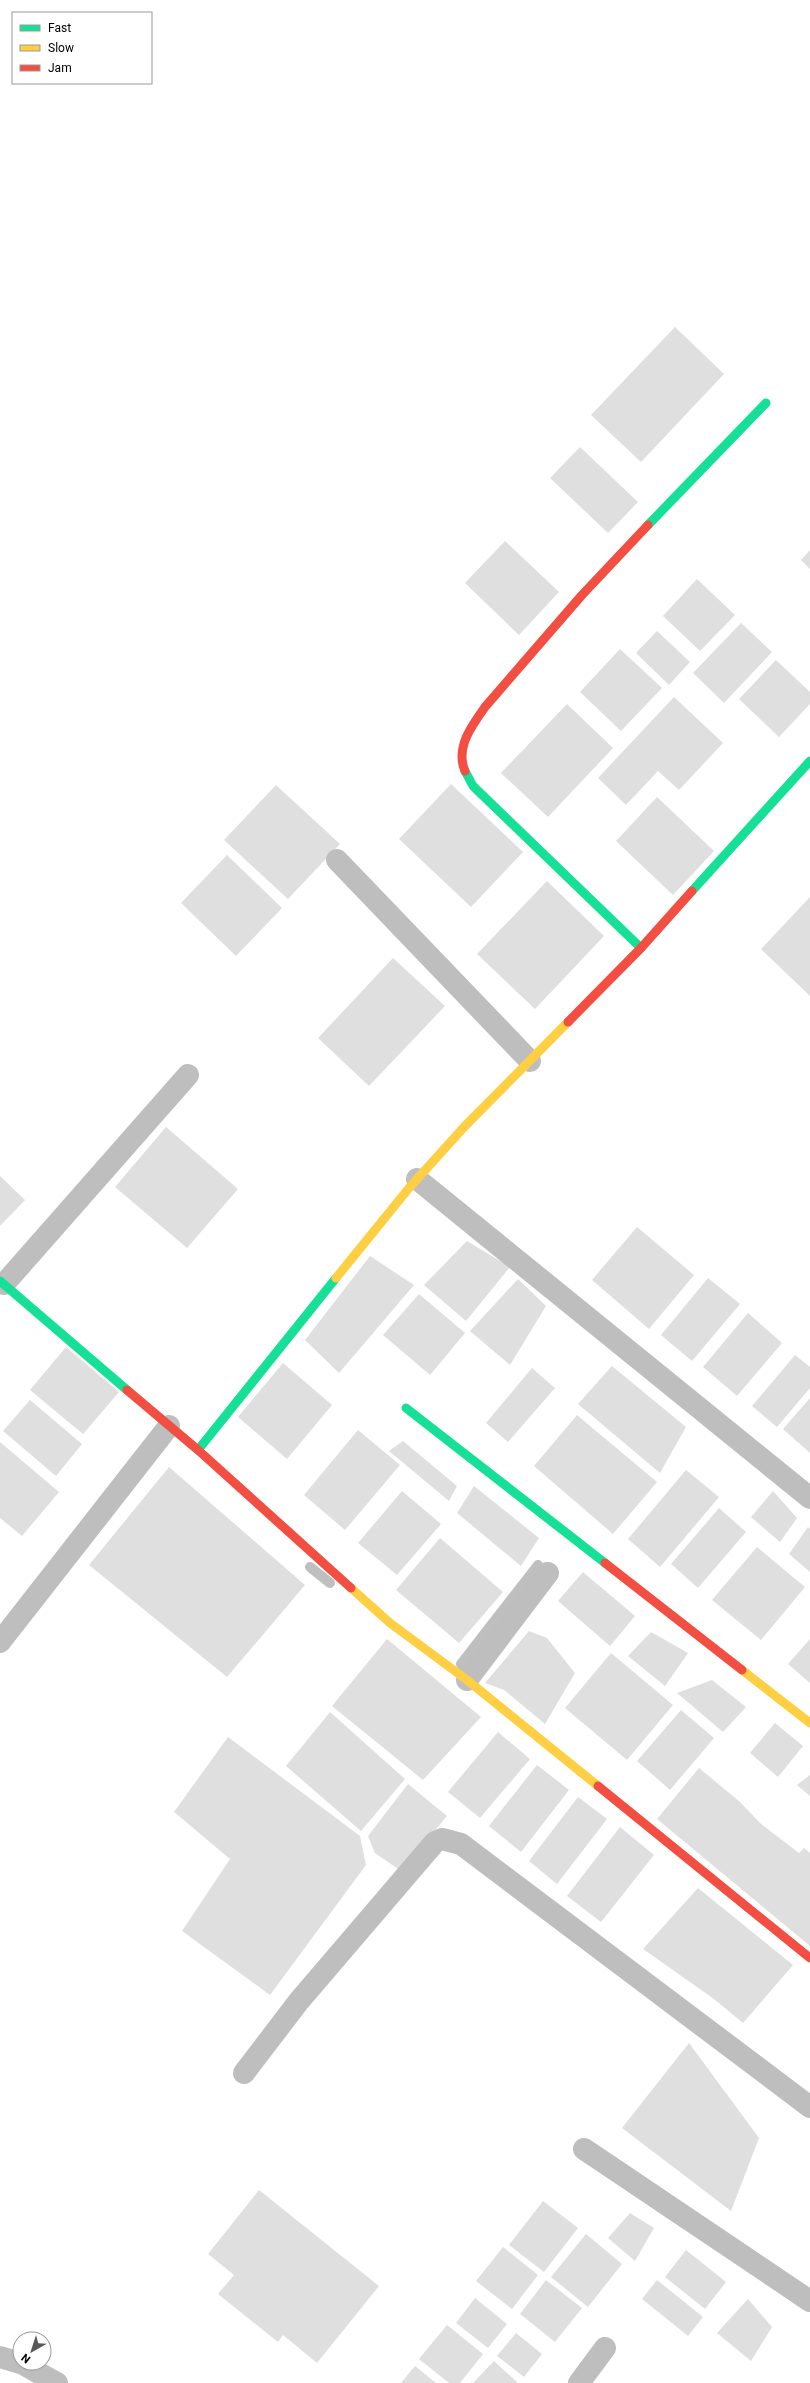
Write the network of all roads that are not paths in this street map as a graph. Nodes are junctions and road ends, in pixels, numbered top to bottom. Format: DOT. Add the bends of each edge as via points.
graph roads {
  1 [pos="766,403"];
  2 [pos="810,761"];
  3 [pos="337,860"];
  4 [pos="641,948"];
  5 [pos="530,1061"];
  6 [pos="188,1075"];
  7 [pos="417,1180"];
  8 [pos="2,1282"];
  9 [pos="406,1408"];
  10 [pos="169,1426"];
  11 [pos="198,1450"];
  12 [pos="810,1498"];
  13 [pos="548,1573"];
  14 [pos="0,1642"];
  15 [pos="466,1680"];
  16 [pos="810,1723"];
  17 [pos="810,1958"];
  18 [pos="244,2074"];
  19 [pos="810,2107"];
  20 [pos="584,2149"];
  21 [pos="810,2301"];
  22 [pos="605,2348"];
  23 [pos="0,2357"];
  24 [pos="12,2361"];
  25 [pos="35,2371"];
  26 [pos="57,2383"];
  27 [pos="579,2383"];
  1 -- 4 [label="street" via="556,624 479,717 467,735 460,757 461,767 473,786"];
  2 -- 4 [label="street"];
  3 -- 5 [label="street"];
  4 -- 5 [label="street"];
  5 -- 7 [label="street" via="465,1126"];
  6 -- 8 [label="street"];
  7 -- 11 [label="street"];
  7 -- 12 [label="street"];
  8 -- 10 [label="street"];
  9 -- 16 [label="street"];
  10 -- 11 [label="street"];
  10 -- 14 [label="street"];
  11 -- 15 [label="street" via="390,1623"];
  13 -- 15 [label="street"];
  15 -- 17 [label="street"];
  18 -- 19 [label="street" via="299,2001 435,1842 442,1839 461,1844"];
  20 -- 21 [label="street"];
  22 -- 27 [label="street"];
  23 -- 24 [label="street"];
  25 -- 26 [label="street"];
}
